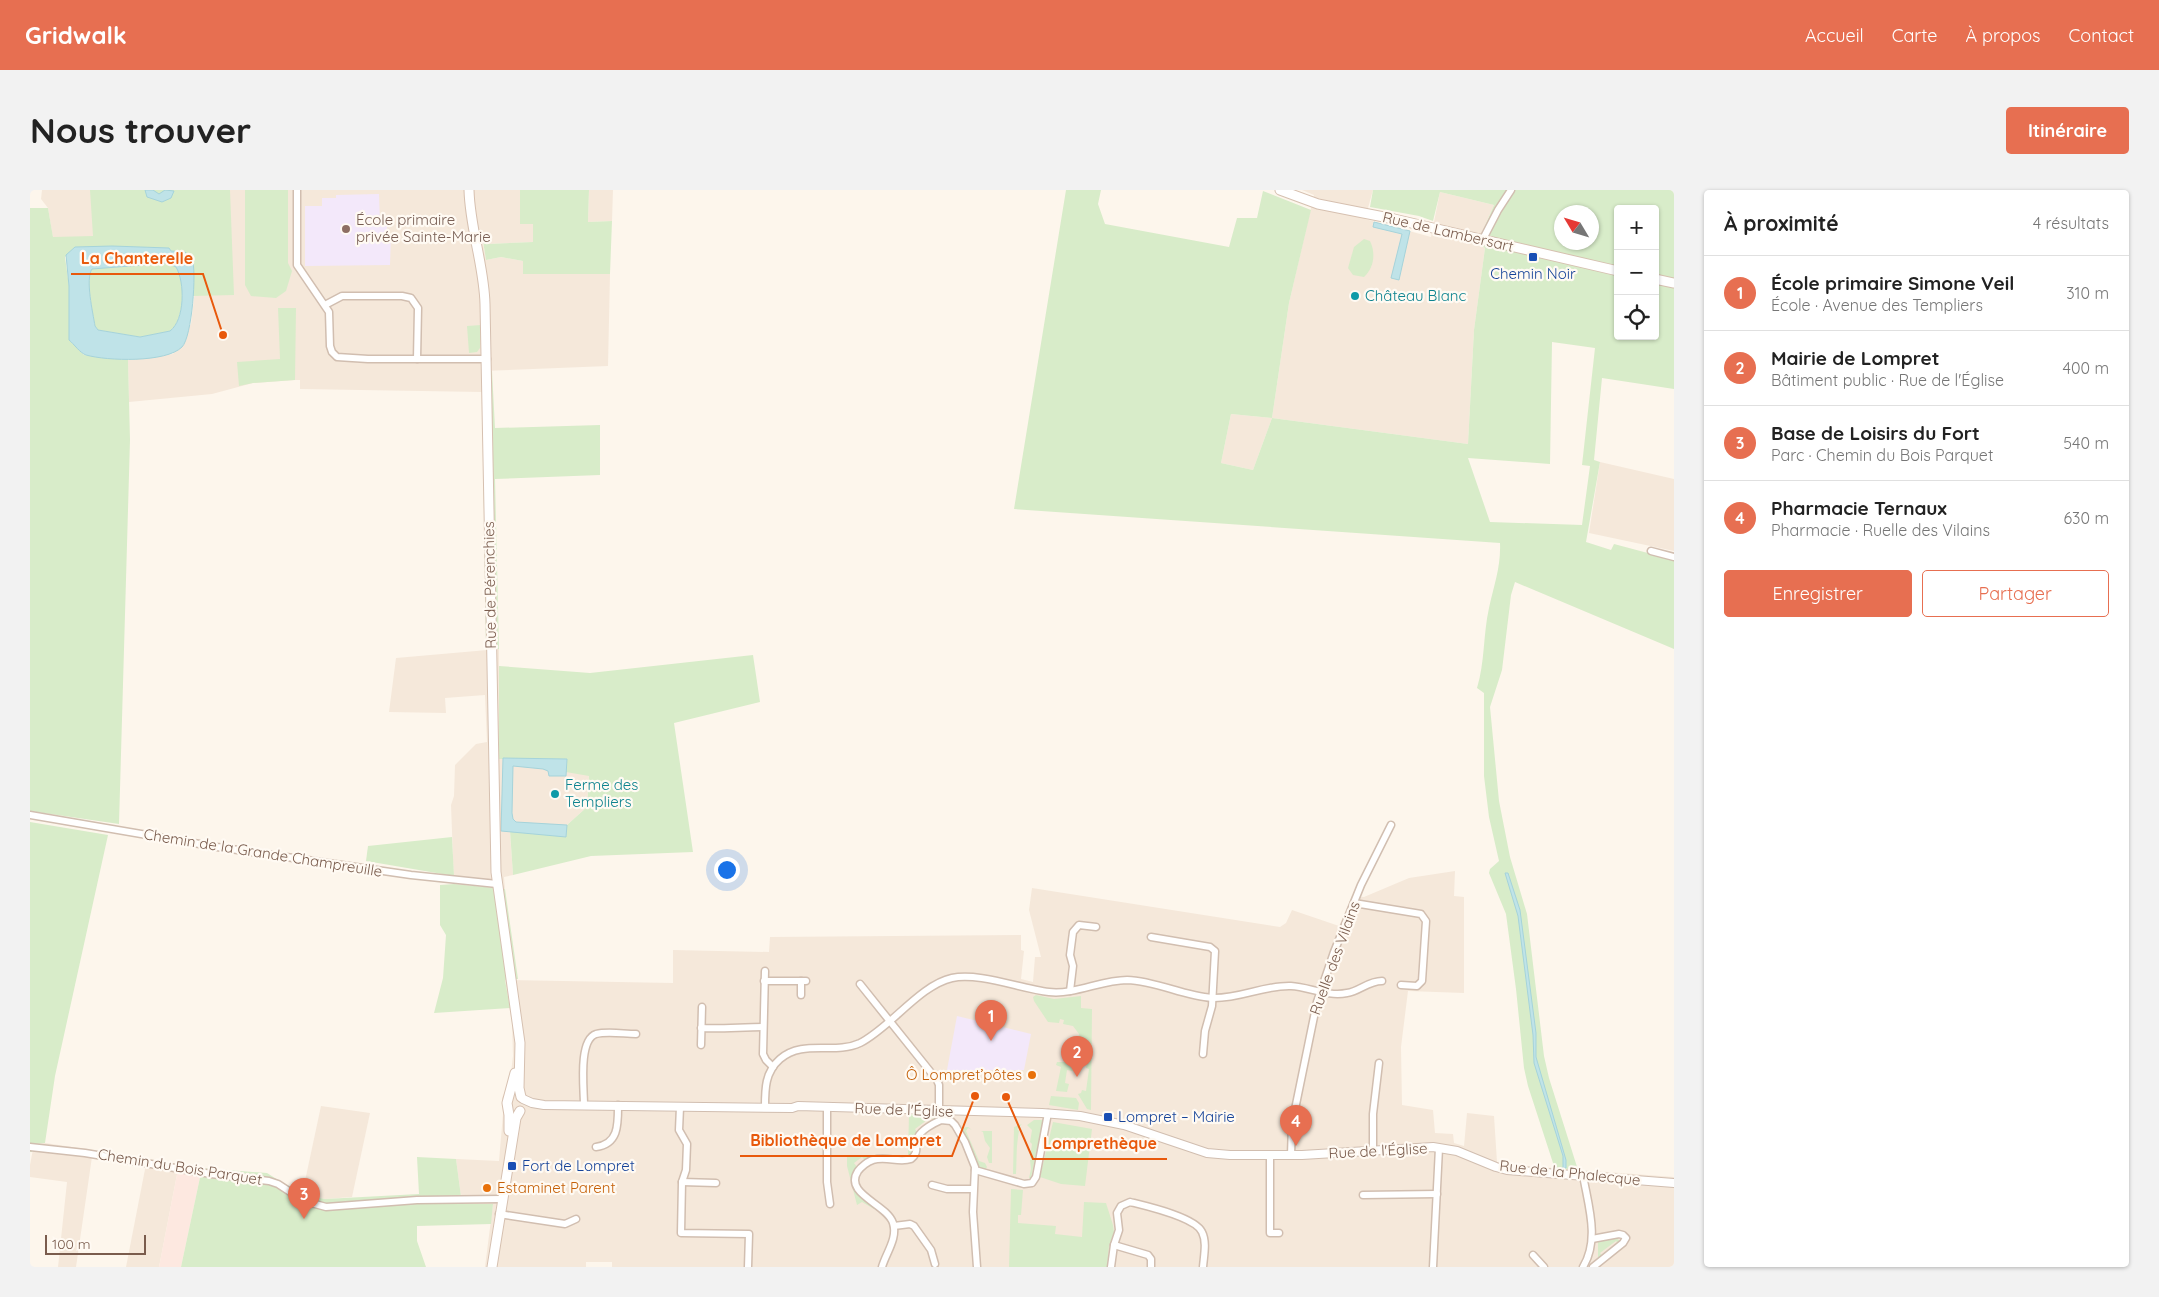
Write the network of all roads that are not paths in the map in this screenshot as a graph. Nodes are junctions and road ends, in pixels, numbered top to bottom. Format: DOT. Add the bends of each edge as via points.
graph roads {
  1 [pos="297,190"];
  2 [pos="469,190"];
  3 [pos="1280,190"];
  4 [pos="1511,190"];
  5 [pos="1483,239"];
  6 [pos="1614,269"];
  7 [pos="1659,280"];
  8 [pos="1674,283"];
  9 [pos="325,305"];
  10 [pos="486,359"];
  11 [pos="418,360"];
  12 [pos="1651,551"];
  13 [pos="1674,557"];
  14 [pos="30,815"];
  15 [pos="1391,825"];
  16 [pos="497,884"];
  17 [pos="1354,903"];
  18 [pos="1096,927"];
  19 [pos="1151,937"];
  20 [pos="765,971"];
  21 [pos="764,981"];
  22 [pos="1382,981"];
  23 [pos="860,984"];
  24 [pos="1401,985"];
  25 [pos="1070,991"];
  26 [pos="1320,991"];
  27 [pos="801,995"];
  28 [pos="1213,998"];
  29 [pos="702,1007"];
  30 [pos="890,1021"];
  31 [pos="763,1027"];
  32 [pos="701,1028"];
  33 [pos="518,1029"];
  34 [pos="636,1034"];
  35 [pos="701,1045"];
  36 [pos="1203,1054"];
  37 [pos="1379,1064"];
  38 [pos="773,1067"];
  39 [pos="522,1098"];
  40 [pos="508,1104"];
  41 [pos="544,1105"];
  42 [pos="584,1105"];
  43 [pos="618,1106"];
  44 [pos="680,1107"];
  45 [pos="765,1107"];
  46 [pos="827,1108"];
  47 [pos="940,1109"];
  48 [pos="521,1110"];
  49 [pos="1048,1113"];
  50 [pos="940,1120"];
  51 [pos="30,1147"];
  52 [pos="596,1147"];
  53 [pos="1439,1148"];
  54 [pos="1373,1150"];
  55 [pos="1291,1155"];
  56 [pos="1270,1156"];
  57 [pos="507,1167"];
  58 [pos="975,1170"];
  59 [pos="1583,1175"];
  60 [pos="682,1182"];
  61 [pos="716,1183"];
  62 [pos="1674,1183"];
  63 [pos="932,1185"];
  64 [pos="973,1189"];
  65 [pos="1437,1194"];
  66 [pos="1363,1195"];
  67 [pos="502,1199"];
  68 [pos="830,1204"];
  69 [pos="499,1214"];
  70 [pos="576,1219"];
  71 [pos="894,1226"];
  72 [pos="1279,1233"];
  73 [pos="1592,1239"];
  74 [pos="1114,1245"];
  75 [pos="1533,1255"];
  76 [pos="935,1264"];
  77 [pos="492,1267"];
  78 [pos="748,1267"];
  79 [pos="882,1267"];
  80 [pos="977,1267"];
  81 [pos="1111,1267"];
  82 [pos="1150,1267"];
  83 [pos="1203,1267"];
  84 [pos="1433,1267"];
  85 [pos="1544,1267"];
  86 [pos="1584,1267"];
  87 [pos="1593,1267"];
  1 -- 9 [label="street" via="297,265"];
  2 -- 10 [label="main road, Rue de Pérenchies" via="484,278"];
  3 -- 5 [label="main road, Rue de Lambersart" via="1318,204"];
  4 -- 5 [label="street"];
  5 -- 6 [label="main road, Rue de Lambersart"];
  7 -- 8 [label="main road"];
  9 -- 11 [label="street" via="330,315 330,349 337,357"];
  9 -- 11 [label="street" via="342,296 411,298 418,308"];
  10 -- 11 [label="street"];
  10 -- 16 [label="main road, Rue de Pérenchies"];
  12 -- 13 [label="street"];
  14 -- 16 [label="street, Chemin de la Grande Champreuille" via="185,842 411,875"];
  15 -- 17 [label="street, Ruelle des Vilains"];
  16 -- 33 [label="main road, Rue de Pérenchies"];
  17 -- 24 [label="street" via="1424,917 1422,983 1417,986"];
  17 -- 26 [label="street, Ruelle des Vilains"];
  18 -- 25 [label="street" via="1079,925 1074,930"];
  19 -- 28 [label="street" via="1212,948 1215,953"];
  20 -- 21 [label="street"];
  21 -- 27 [label="street" via="804,981"];
  21 -- 31 [label="street"];
  22 -- 26 [label="street" via="1346,994"];
  23 -- 30 [label="street"];
  25 -- 28 [label="street" via="1103,983 1133,981 1155,983"];
  25 -- 30 [label="street" via="1050,992 954,977 934,986"];
  26 -- 28 [label="street" via="1281,986"];
  26 -- 55 [label="street, Ruelle des Vilains" via="1293,1120"];
  28 -- 36 [label="street"];
  29 -- 32 [label="street"];
  30 -- 38 [label="street" via="858,1044 844,1048 797,1049 784,1055"];
  30 -- 47 [label="street" via="937,1080"];
  31 -- 32 [label="street"];
  31 -- 38 [label="street" via="763,1056"];
  32 -- 35 [label="street"];
  33 -- 39 [label="main road"];
  33 -- 40 [label="main road" via="515,1075"];
  34 -- 42 [label="street" via="598,1034 587,1041 584,1051"];
  37 -- 54 [label="street" via="1373,1114"];
  38 -- 45 [label="street" via="765,1086"];
  39 -- 40 [label="main road" via="513,1095"];
  39 -- 41 [label="street, Rue de l'Église"];
  39 -- 48 [label="main road"];
  40 -- 48 [label="main road" via="514,1112"];
  40 -- 57 [label="main road"];
  41 -- 42 [label="street, Rue de l'Église"];
  41 -- 48 [label="street, Rue de l'Église"];
  42 -- 43 [label="street, Rue de l'Église"];
  43 -- 44 [label="street, Rue de l'Église"];
  43 -- 52 [label="street" via="615,1136 606,1145"];
  44 -- 45 [label="street, Rue de l'Église"];
  44 -- 60 [label="street" via="679,1130 687,1144"];
  45 -- 46 [label="street, Rue de l'Église"];
  46 -- 47 [label="street, Rue de l'Église"];
  46 -- 68 [label="street"];
  47 -- 49 [label="street, Rue de l'Église"];
  47 -- 50 [label="street"];
  48 -- 57 [label="main road"];
  49 -- 56 [label="street, Rue de l'Église" via="1124,1125 1210,1153"];
  49 -- 58 [label="street" via="1032,1183"];
  50 -- 58 [label="street" via="949,1120 955,1125"];
  50 -- 71 [label="street" via="920,1134 912,1159 874,1159 857,1172 856,1182 861,1195 885,1210"];
  51 -- 67 [label="street, Chemin du Bois Parquet" via="269,1180 304,1202 326,1207 417,1200"];
  53 -- 54 [label="street, Rue de l'Église"];
  53 -- 59 [label="street, Rue de la Phalecque" via="1462,1152 1507,1170"];
  53 -- 65 [label="street"];
  54 -- 55 [label="street, Rue de l'Église"];
  55 -- 56 [label="street, Rue de l'Église"];
  56 -- 72 [label="street" via="1270,1233"];
  57 -- 67 [label="main road"];
  58 -- 64 [label="street"];
  59 -- 62 [label="street, Rue de la Phalecque"];
  59 -- 73 [label="street"];
  60 -- 61 [label="street"];
  60 -- 78 [label="street" via="680,1233 749,1234"];
  63 -- 64 [label="street" via="947,1189"];
  64 -- 80 [label="street"];
  65 -- 66 [label="street"];
  65 -- 84 [label="street"];
  67 -- 69 [label="main road"];
  69 -- 70 [label="street" via="565,1224"];
  69 -- 77 [label="main road"];
  71 -- 76 [label="street" via="914,1226 932,1250"];
  71 -- 79 [label="street" via="894,1237"];
  73 -- 86 [label="street" via="1592,1250"];
  73 -- 87 [label="street" via="1619,1234 1626,1238"];
  74 -- 81 [label="street"];
  74 -- 82 [label="street" via="1149,1256"];
  74 -- 83 [label="street" via="1119,1230 1118,1211 1125,1203 1132,1203 1196,1224 1204,1242"];
  75 -- 85 [label="street"];
}
